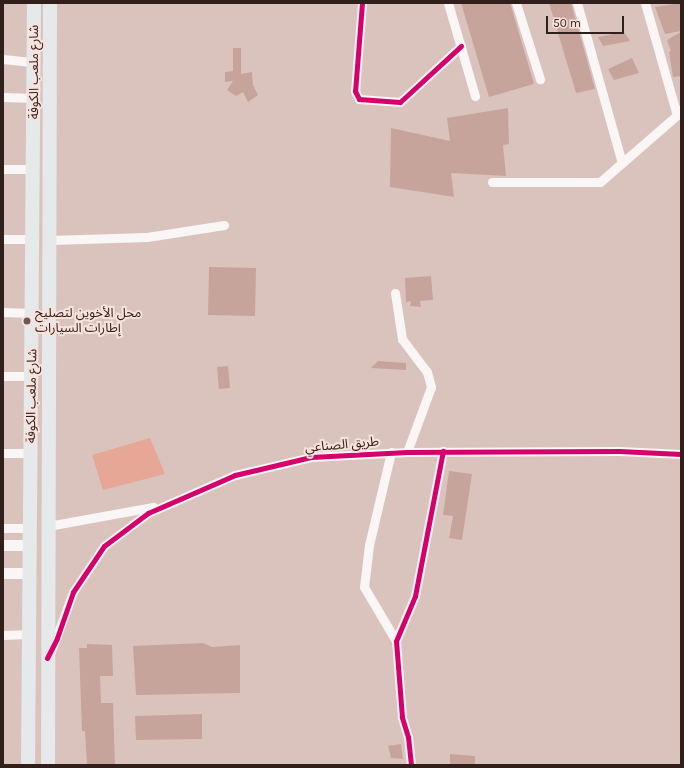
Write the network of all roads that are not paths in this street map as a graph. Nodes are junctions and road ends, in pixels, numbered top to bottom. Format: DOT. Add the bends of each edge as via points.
graph roads {
  1 [pos="34,3"];
  2 [pos="50,3"];
  3 [pos="362,3"];
  4 [pos="448,3"];
  5 [pos="516,3"];
  6 [pos="577,3"];
  7 [pos="645,3"];
  8 [pos="461,46"];
  9 [pos="3,59"];
  10 [pos="34,62"];
  11 [pos="540,79"];
  12 [pos="475,96"];
  13 [pos="3,97"];
  14 [pos="34,98"];
  15 [pos="679,112"];
  16 [pos="34,114"];
  17 [pos="50,114"];
  18 [pos="34,132"];
  19 [pos="50,132"];
  20 [pos="622,163"];
  21 [pos="3,168"];
  22 [pos="33,169"];
  23 [pos="492,182"];
  24 [pos="224,225"];
  25 [pos="3,239"];
  26 [pos="33,239"];
  27 [pos="50,240"];
  28 [pos="395,293"];
  29 [pos="3,312"];
  30 [pos="32,313"];
  31 [pos="3,376"];
  32 [pos="32,376"];
  33 [pos="444,451"];
  34 [pos="391,452"];
  35 [pos="406,452"];
  36 [pos="3,453"];
  37 [pos="31,453"];
  38 [pos="681,454"];
  39 [pos="164,504"];
  40 [pos="48,526"];
  41 [pos="3,528"];
  42 [pos="28,528"];
  43 [pos="3,545"];
  44 [pos="28,545"];
  45 [pos="3,573"];
  46 [pos="28,573"];
  47 [pos="28,634"];
  48 [pos="3,635"];
  49 [pos="396,640"];
  50 [pos="47,658"];
  51 [pos="28,765"];
  52 [pos="48,765"];
  53 [pos="411,765"];
  1 -- 10 [label="main road, شارع ملعب الكوفة"];
  2 -- 17 [label="main road, شارع ملعب الكوفة"];
  3 -- 8 [label="street" via="356,91 359,99 400,102"];
  4 -- 8 [label="street"];
  5 -- 11 [label="street"];
  6 -- 20 [label="street"];
  7 -- 15 [label="street"];
  8 -- 12 [label="street"];
  9 -- 10 [label="street"];
  10 -- 14 [label="main road, شارع ملعب الكوفة"];
  13 -- 14 [label="street"];
  14 -- 16 [label="main road, شارع ملعب الكوفة"];
  15 -- 20 [label="street"];
  16 -- 17 [label="main road" via="40,118"];
  16 -- 18 [label="main road, شارع ملعب الكوفة"];
  17 -- 19 [label="main road, شارع ملعب الكوفة"];
  18 -- 19 [label="main road" via="42,128"];
  18 -- 22 [label="main road, شارع ملعب الكوفة"];
  19 -- 27 [label="main road, شارع ملعب الكوفة"];
  20 -- 23 [label="street" via="600,182"];
  21 -- 22 [label="street"];
  22 -- 26 [label="main road, شارع ملعب الكوفة"];
  24 -- 27 [label="street" via="147,237"];
  25 -- 26 [label="street"];
  26 -- 30 [label="main road, شارع ملعب الكوفة"];
  27 -- 40 [label="main road, شارع ملعب الكوفة"];
  28 -- 35 [label="street" via="402,339 424,366 430,386"];
  29 -- 30 [label="street"];
  30 -- 32 [label="main road, شارع ملعب الكوفة"];
  31 -- 32 [label="street"];
  32 -- 37 [label="main road, شارع ملعب الكوفة"];
  33 -- 35 [label="street, طريق الصناعي"];
  33 -- 38 [label="street, طريق الصناعي" via="619,451"];
  33 -- 49 [label="street" via="414,596"];
  34 -- 35 [label="street, طريق الصناعي"];
  34 -- 39 [label="street, طريق الصناعي" via="311,457 235,475"];
  34 -- 49 [label="street" via="369,545 364,587"];
  36 -- 37 [label="street"];
  37 -- 42 [label="main road, شارع ملعب الكوفة"];
  39 -- 40 [label="street"];
  39 -- 50 [label="street, طريق الصناعي" via="123,530 92,560 73,592"];
  40 -- 50 [label="main road, شارع ملعب الكوفة"];
  41 -- 42 [label="street"];
  42 -- 44 [label="main road, شارع ملعب الكوفة"];
  43 -- 44 [label="street"];
  44 -- 46 [label="main road, شارع ملعب الكوفة"];
  45 -- 46 [label="street"];
  46 -- 47 [label="main road, شارع ملعب الكوفة"];
  47 -- 48 [label="street"];
  47 -- 51 [label="main road, شارع ملعب الكوفة"];
  49 -- 53 [label="street" via="402,717 408,737"];
  50 -- 52 [label="main road, شارع ملعب الكوفة"];
}
